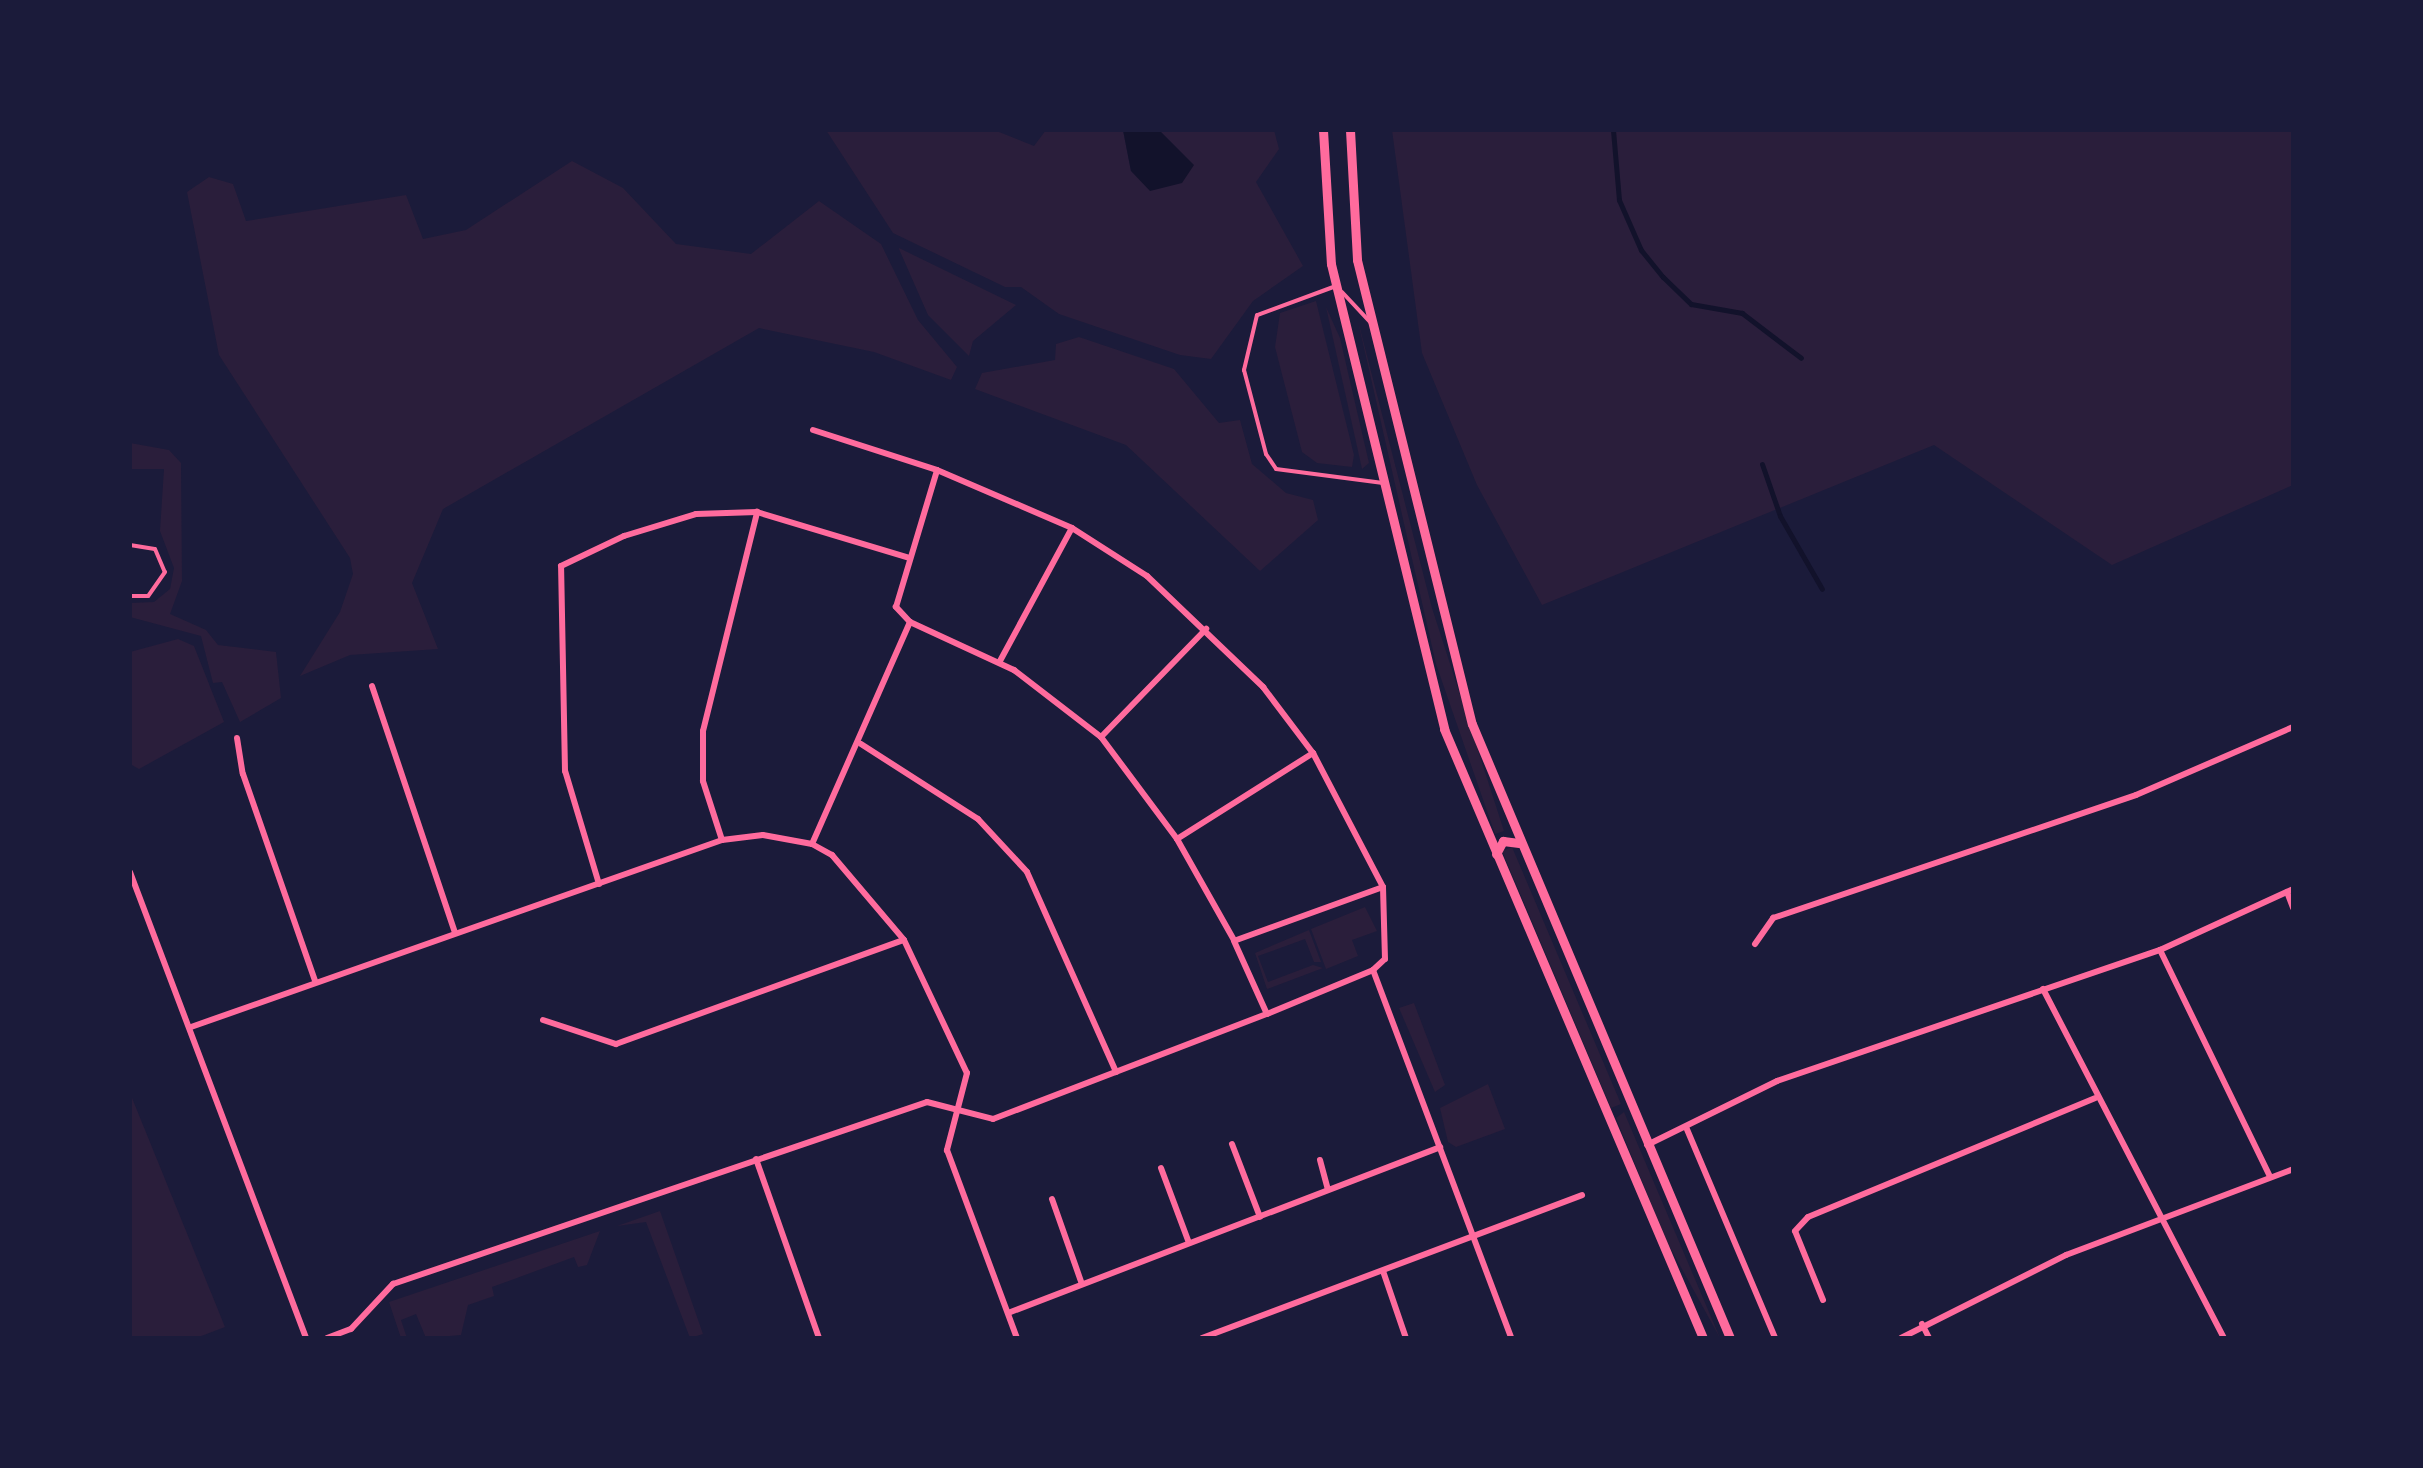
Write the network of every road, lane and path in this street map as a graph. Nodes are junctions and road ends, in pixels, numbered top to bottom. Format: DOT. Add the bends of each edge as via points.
graph roads {
  1 [pos="1324,130"];
  2 [pos="1350,130"];
  3 [pos="1336,286"];
  4 [pos="1372,324"];
  5 [pos="812,430"];
  6 [pos="938,470"];
  7 [pos="1384,483"];
  8 [pos="757,512"];
  9 [pos="1072,528"];
  10 [pos="130,545"];
  11 [pos="909,558"];
  12 [pos="130,596"];
  13 [pos="910,622"];
  14 [pos="1206,629"];
  15 [pos="1000,661"];
  16 [pos="372,686"];
  17 [pos="2293,728"];
  18 [pos="1101,737"];
  19 [pos="237,738"];
  20 [pos="861,744"];
  21 [pos="1313,753"];
  22 [pos="1177,839"];
  23 [pos="722,840"];
  24 [pos="1519,843"];
  25 [pos="812,844"];
  26 [pos="1496,855"];
  27 [pos="130,872"];
  28 [pos="599,884"];
  29 [pos="1383,887"];
  30 [pos="2290,890"];
  31 [pos="2293,908"];
  32 [pos="455,932"];
  33 [pos="904,940"];
  34 [pos="1234,941"];
  35 [pos="1755,944"];
  36 [pos="2160,950"];
  37 [pos="1373,970"];
  38 [pos="315,981"];
  39 [pos="2043,989"];
  40 [pos="1268,1014"];
  41 [pos="543,1020"];
  42 [pos="191,1027"];
  43 [pos="1116,1072"];
  44 [pos="2095,1098"];
  45 [pos="958,1113"];
  46 [pos="1686,1126"];
  47 [pos="1232,1144"];
  48 [pos="1647,1145"];
  49 [pos="1440,1148"];
  50 [pos="756,1159"];
  51 [pos="1320,1160"];
  52 [pos="1161,1168"];
  53 [pos="2293,1168"];
  54 [pos="2270,1177"];
  55 [pos="1328,1188"];
  56 [pos="1582,1196"];
  57 [pos="1052,1199"];
  58 [pos="1260,1217"];
  59 [pos="2165,1218"];
  60 [pos="1475,1238"];
  61 [pos="1189,1242"];
  62 [pos="1383,1271"];
  63 [pos="1082,1284"];
  64 [pos="1822,1300"];
  65 [pos="1008,1313"];
  66 [pos="1922,1324"];
  67 [pos="306,1338"];
  68 [pos="327,1338"];
  69 [pos="819,1338"];
  70 [pos="1017,1338"];
  71 [pos="1202,1338"];
  72 [pos="1406,1338"];
  73 [pos="1511,1338"];
  74 [pos="1704,1338"];
  75 [pos="1730,1338"];
  76 [pos="1774,1338"];
  77 [pos="1901,1338"];
  78 [pos="1929,1338"];
  79 [pos="2224,1338"];
  1 -- 3 [label="main road" via="1326,232"];
  2 -- 4 [label="main road" via="1354,235"];
  3 -- 4 [label="lane"];
  3 -- 7 [label="main road"];
  3 -- 7 [label="lane" via="1257,315 1244,370 1276,469"];
  4 -- 24 [label="main road" via="1472,724"];
  5 -- 6 [label="street"];
  6 -- 9 [label="street"];
  6 -- 11 [label="street"];
  7 -- 26 [label="main road" via="1444,728"];
  8 -- 11 [label="street"];
  8 -- 23 [label="street" via="703,732 703,781"];
  8 -- 28 [label="street" via="696,514 624,536 561,566 565,771"];
  9 -- 14 [label="street" via="1147,576"];
  9 -- 15 [label="street"];
  10 -- 12 [label="lane" via="155,549 165,572 148,596"];
  11 -- 13 [label="street" via="896,608"];
  13 -- 15 [label="street"];
  13 -- 20 [label="street"];
  14 -- 18 [label="street"];
  14 -- 21 [label="street"];
  15 -- 18 [label="street"];
  16 -- 32 [label="street"];
  17 -- 35 [label="street" via="2136,795 1773,918"];
  18 -- 22 [label="street"];
  19 -- 38 [label="street" via="243,774"];
  20 -- 25 [label="street"];
  20 -- 43 [label="street" via="978,820 1027,872"];
  21 -- 22 [label="street"];
  21 -- 29 [label="street"];
  22 -- 34 [label="street"];
  23 -- 25 [label="street" via="763,834"];
  23 -- 28 [label="street"];
  24 -- 26 [label="main road" via="1503,841"];
  24 -- 48 [label="main road"];
  25 -- 33 [label="street" via="842,866"];
  26 -- 74 [label="main road"];
  27 -- 42 [label="street"];
  28 -- 32 [label="street"];
  29 -- 34 [label="street"];
  29 -- 37 [label="street" via="1385,959"];
  30 -- 31 [label="street"];
  30 -- 36 [label="street"];
  32 -- 38 [label="street"];
  33 -- 41 [label="street" via="616,1044"];
  33 -- 45 [label="street" via="968,1073"];
  34 -- 40 [label="street"];
  36 -- 39 [label="street"];
  36 -- 54 [label="street"];
  37 -- 40 [label="street"];
  37 -- 49 [label="street"];
  38 -- 42 [label="street"];
  39 -- 44 [label="street"];
  39 -- 46 [label="street" via="1777,1081"];
  40 -- 43 [label="street"];
  42 -- 67 [label="street"];
  43 -- 45 [label="street" via="993,1119"];
  44 -- 59 [label="street"];
  44 -- 64 [label="street" via="1808,1216 1795,1231"];
  45 -- 50 [label="street" via="927,1102"];
  45 -- 65 [label="street" via="947,1150"];
  46 -- 48 [label="street"];
  46 -- 76 [label="street"];
  47 -- 58 [label="street"];
  48 -- 75 [label="main road"];
  49 -- 55 [label="street"];
  49 -- 60 [label="street"];
  50 -- 68 [label="street" via="394,1284 351,1329"];
  50 -- 69 [label="street"];
  51 -- 55 [label="street"];
  52 -- 61 [label="street"];
  53 -- 54 [label="street"];
  54 -- 59 [label="street"];
  55 -- 58 [label="street"];
  56 -- 60 [label="street"];
  57 -- 63 [label="street"];
  58 -- 61 [label="street"];
  59 -- 66 [label="street" via="2066,1255"];
  59 -- 79 [label="street"];
  60 -- 62 [label="street"];
  60 -- 73 [label="street"];
  61 -- 63 [label="street"];
  62 -- 71 [label="street"];
  62 -- 72 [label="street"];
  63 -- 65 [label="street"];
  65 -- 70 [label="street"];
  66 -- 77 [label="street"];
  66 -- 78 [label="street"];
}
